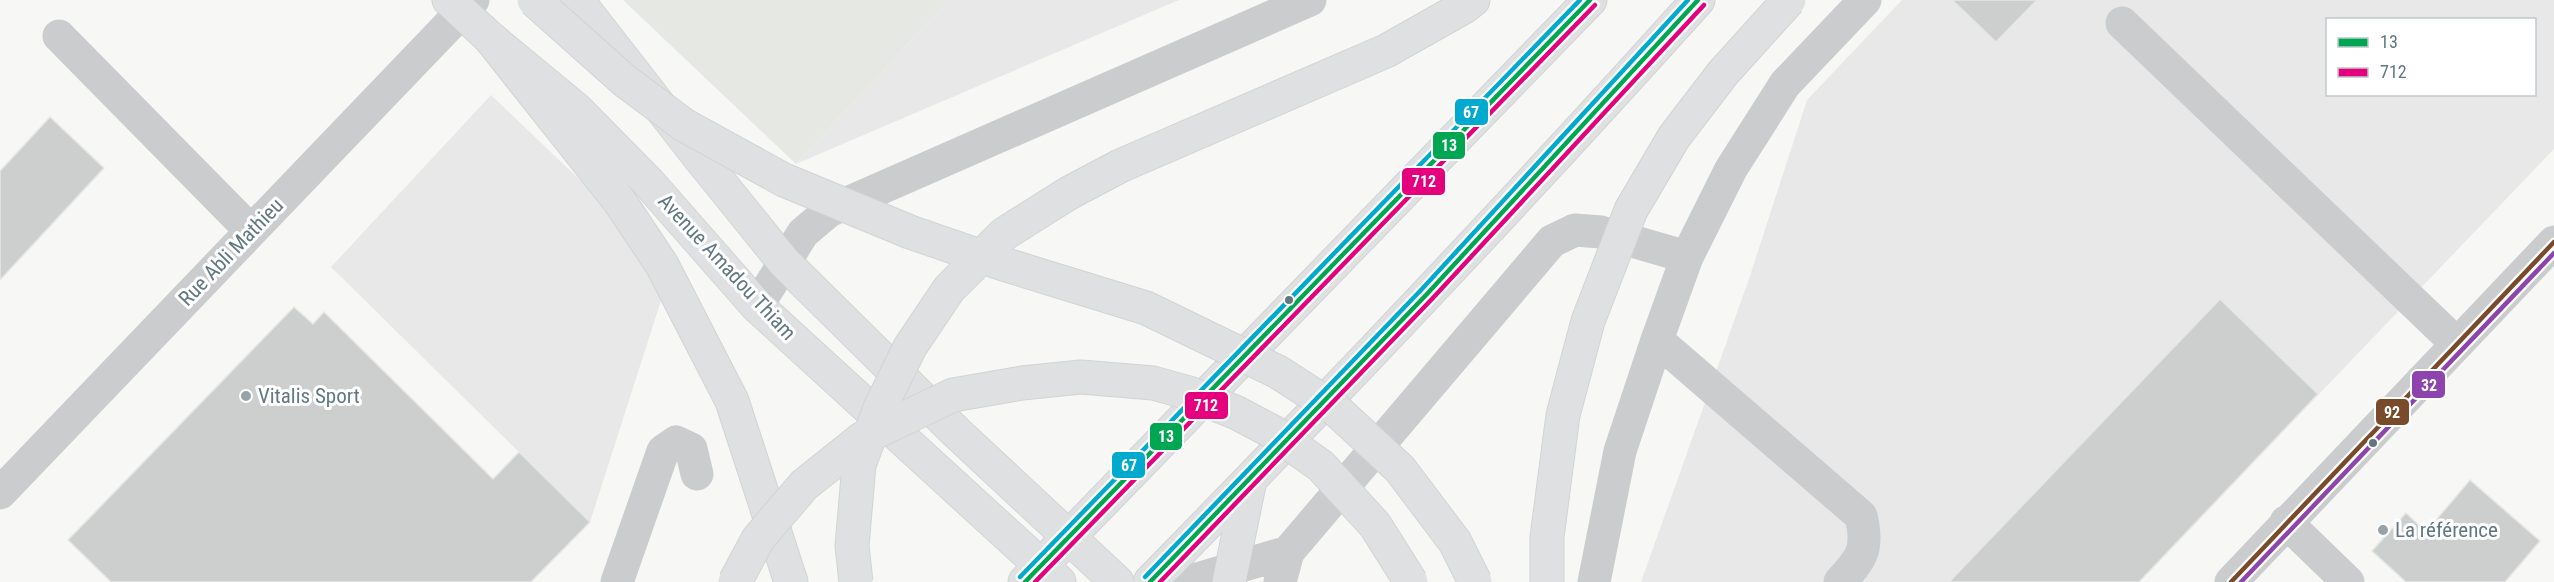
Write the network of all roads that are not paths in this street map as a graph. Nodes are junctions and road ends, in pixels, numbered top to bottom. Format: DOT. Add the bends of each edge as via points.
graph roads {
  1 [pos="534,0"];
  2 [pos="578,0"];
  3 [pos="1310,0"];
  4 [pos="1590,0"];
  5 [pos="1698,0"];
  6 [pos="1789,0"];
  7 [pos="1864,0"];
  8 [pos="461,4"];
  9 [pos="1468,4"];
  10 [pos="2122,23"];
  11 [pos="59,36"];
  12 [pos="490,38"];
  13 [pos="251,231"];
  14 [pos="2554,242"];
  15 [pos="1687,257"];
  16 [pos="784,262"];
  17 [pos="757,306"];
  18 [pos="1657,340"];
  19 [pos="2457,344"];
  20 [pos="697,474"];
  21 [pos="1250,480"];
  22 [pos="0,494"];
  23 [pos="2286,522"];
  24 [pos="1070,537"];
  25 [pos="1284,567"];
  26 [pos="1230,575"];
  27 [pos="1042,577"];
  28 [pos="617,582"];
  29 [pos="735,582"];
  30 [pos="791,582"];
  31 [pos="856,582"];
  32 [pos="1003,582"];
  33 [pos="1117,582"];
  34 [pos="1150,582"];
  35 [pos="1187,582"];
  36 [pos="1411,582"];
  37 [pos="1475,582"];
  38 [pos="1547,582"];
  39 [pos="1594,582"];
  40 [pos="1840,582"];
  41 [pos="2230,582"];
  42 [pos="2348,582"];
  1 -- 37 [label="main road, bridge" via="625,81 684,125 784,180 910,232 1146,308 1278,372 1334,408 1400,469 1455,542"];
  2 -- 16 [label="main road"];
  3 -- 16 [label="street" via="830,211 803,233"];
  4 -- 24 [label="main road"];
  5 -- 21 [label="main road"];
  6 -- 38 [label="main road, bridge" via="1681,128 1631,210 1588,321 1563,415 1547,537"];
  7 -- 15 [label="street" via="1785,84 1731,169"];
  8 -- 12 [label="main road, Avenue Amadou Thiam"];
  8 -- 13 [label="street, Rue Abli Mathieu"];
  9 -- 31 [label="main road, bridge" via="1386,51 1120,165 1004,234 949,289 910,347 880,408 859,465 852,546"];
  10 -- 19 [label="street"];
  11 -- 13 [label="street"];
  12 -- 17 [label="main road, Avenue Amadou Thiam" via="577,110 650,183"];
  12 -- 30 [label="main road" via="620,202 662,265 732,401"];
  13 -- 22 [label="street, Rue Abli Mathieu"];
  14 -- 19 [label="street"];
  15 -- 18 [label="street"];
  15 -- 25 [label="street" via="1601,232 1575,230 1552,241"];
  16 -- 17 [label="street"];
  16 -- 24 [label="main road" via="956,432"];
  17 -- 27 [label="main road, Avenue Amadou Thiam"];
  18 -- 39 [label="street" via="1620,452"];
  18 -- 40 [label="street" via="1861,516 1866,538 1857,563"];
  19 -- 23 [label="street"];
  20 -- 28 [label="street" via="691,449 676,442 663,451"];
  21 -- 26 [label="main road"];
  21 -- 34 [label="main road"];
  23 -- 41 [label="street"];
  23 -- 42 [label="street"];
  24 -- 27 [label="main road"];
  24 -- 33 [label="main road"];
  25 -- 26 [label="street"];
  26 -- 35 [label="street"];
  27 -- 32 [label="main road"];
  29 -- 36 [label="main road, bridge" via="758,539 804,485 863,438 953,395 1081,377 1153,383 1189,393 1273,432 1321,466 1375,525"];
}
